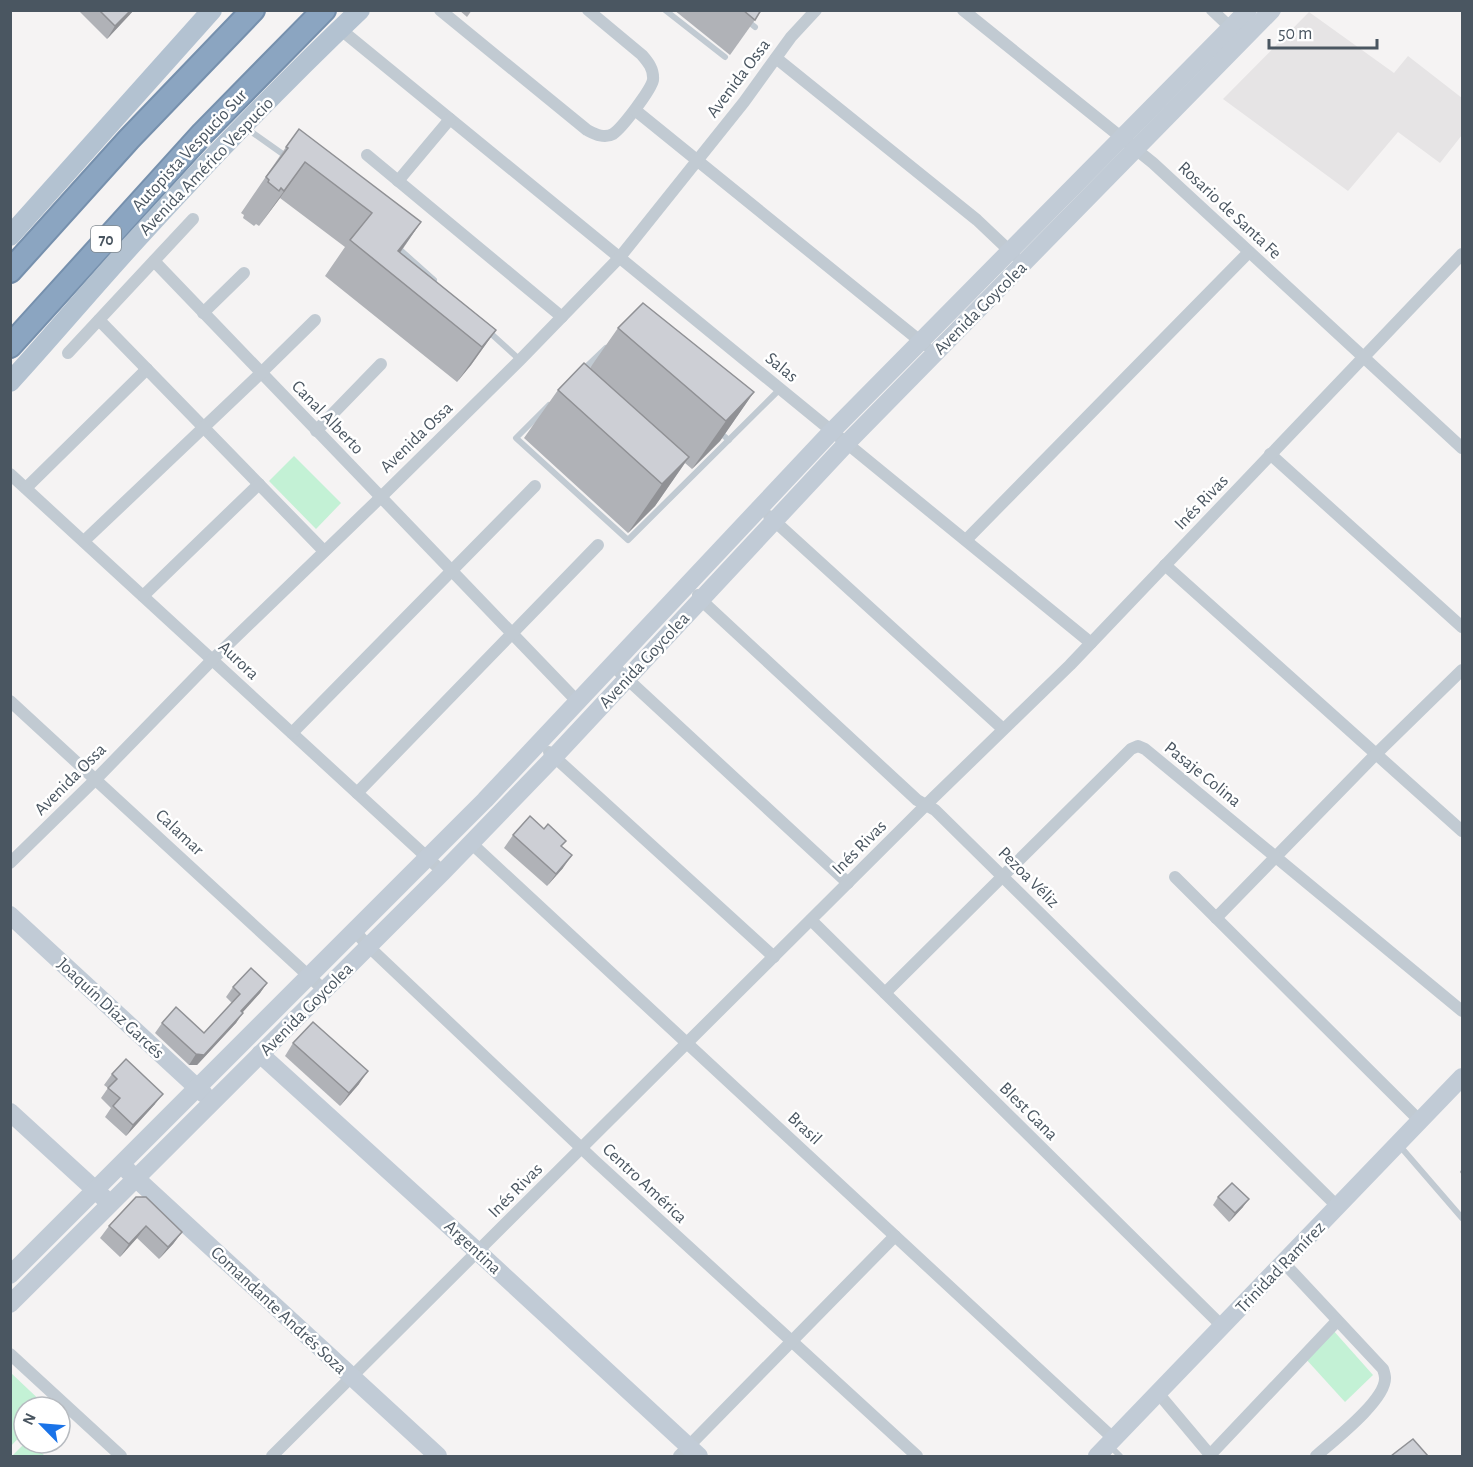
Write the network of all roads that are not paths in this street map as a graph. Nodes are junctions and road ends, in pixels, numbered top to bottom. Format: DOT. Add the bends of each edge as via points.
graph roads {
  1 [pos="212,10"];
  2 [pos="253,10"];
  3 [pos="325,10"];
  4 [pos="360,10"];
  5 [pos="440,10"];
  6 [pos="588,10"];
  7 [pos="665,10"];
  8 [pos="734,10"];
  9 [pos="816,10"];
  10 [pos="963,10"];
  11 [pos="1212,10"];
  12 [pos="1248,10"];
  13 [pos="1272,10"];
  14 [pos="755,27"];
  15 [pos="1231,28"];
  16 [pos="340,29"];
  17 [pos="725,57"];
  18 [pos="776,58"];
  19 [pos="635,110"];
  20 [pos="450,119"];
  21 [pos="243,126"];
  22 [pos="1122,137"];
  23 [pos="1137,149"];
  24 [pos="367,155"];
  25 [pos="698,161"];
  26 [pos="296,163"];
  27 [pos="398,181"];
  28 [pos="193,219"];
  29 [pos="10,236"];
  30 [pos="388,238"];
  31 [pos="1011,251"];
  32 [pos="1249,252"];
  33 [pos="1462,254"];
  34 [pos="620,257"];
  35 [pos="154,261"];
  36 [pos="1024,264"];
  37 [pos="10,272"];
  38 [pos="244,273"];
  39 [pos="441,287"];
  40 [pos="203,313"];
  41 [pos="562,317"];
  42 [pos="99,320"];
  43 [pos="315,320"];
  44 [pos="485,328"];
  45 [pos="609,344"];
  46 [pos="10,346"];
  47 [pos="928,348"];
  48 [pos="68,353"];
  49 [pos="1363,358"];
  50 [pos="520,360"];
  51 [pos="381,364"];
  52 [pos="147,369"];
  53 [pos="261,373"];
  54 [pos="578,376"];
  55 [pos="10,382"];
  56 [pos="781,389"];
  57 [pos="555,399"];
  58 [pos="710,426"];
  59 [pos="204,427"];
  60 [pos="316,431"];
  61 [pos="832,431"];
  62 [pos="729,440"];
  63 [pos="847,443"];
  64 [pos="1462,448"];
  65 [pos="1270,454"];
  66 [pos="10,474"];
  67 [pos="259,484"];
  68 [pos="535,486"];
  69 [pos="26,488"];
  70 [pos="381,497"];
  71 [pos="760,508"];
  72 [pos="774,521"];
  73 [pos="966,540"];
  74 [pos="84,541"];
  75 [pos="598,545"];
  76 [pos="324,551"];
  77 [pos="1166,564"];
  78 [pos="452,571"];
  79 [pos="690,581"];
  80 [pos="143,596"];
  81 [pos="701,600"];
  82 [pos="1462,627"];
  83 [pos="512,633"];
  84 [pos="1091,643"];
  85 [pos="213,660"];
  86 [pos="611,664"];
  87 [pos="1462,670"];
  88 [pos="627,679"];
  89 [pos="577,701"];
  90 [pos="11,704"];
  91 [pos="1003,729"];
  92 [pos="292,733"];
  93 [pos="539,742"];
  94 [pos="1376,754"];
  95 [pos="554,757"];
  96 [pos="96,779"];
  97 [pos="357,793"];
  98 [pos="927,805"];
  99 [pos="1462,831"];
  100 [pos="471,843"];
  101 [pos="427,857"];
  102 [pos="1275,857"];
  103 [pos="10,863"];
  104 [pos="443,872"];
  105 [pos="1003,876"];
  106 [pos="1175,877"];
  107 [pos="848,883"];
  108 [pos="10,915"];
  109 [pos="1216,918"];
  110 [pos="811,920"];
  111 [pos="354,930"];
  112 [pos="368,946"];
  113 [pos="774,957"];
  114 [pos="309,975"];
  115 [pos="324,990"];
  116 [pos="885,993"];
  117 [pos="1462,1011"];
  118 [pos="245,1040"];
  119 [pos="687,1044"];
  120 [pos="260,1054"];
  121 [pos="1462,1077"];
  122 [pos="197,1088"];
  123 [pos="212,1102"];
  124 [pos="10,1112"];
  125 [pos="1420,1121"];
  126 [pos="1398,1144"];
  127 [pos="581,1149"];
  128 [pos="121,1164"];
  129 [pos="136,1178"];
  130 [pos="95,1190"];
  131 [pos="110,1204"];
  132 [pos="1338,1207"];
  133 [pos="1462,1218"];
  134 [pos="895,1236"];
  135 [pos="478,1252"];
  136 [pos="1284,1263"];
  137 [pos="10,1275"];
  138 [pos="10,1304"];
  139 [pos="1337,1322"];
  140 [pos="1223,1326"];
  141 [pos="791,1341"];
  142 [pos="10,1354"];
  143 [pos="352,1377"];
  144 [pos="1158,1393"];
  145 [pos="1110,1449"];
  146 [pos="689,1453"];
  147 [pos="121,1456"];
  148 [pos="272,1456"];
  149 [pos="438,1456"];
  150 [pos="917,1456"];
  151 [pos="1210,1456"];
  152 [pos="1316,1456"];
  1 -- 29 [label="main road"];
  2 -- 37 [label="highway"];
  3 -- 46 [label="highway, Autopista Vespucio Sur / 70" via="203,134"];
  4 -- 16 [label="main road, Avenida Américo Vespucio"];
  5 -- 19 [label="street" via="593,133 614,134"];
  6 -- 19 [label="street" via="649,63 653,80"];
  7 -- 17 [label="lane"];
  8 -- 14 [label="lane"];
  9 -- 18 [label="street, Avenida Ossa"];
  10 -- 22 [label="street, Rosario de Santa Fe"];
  11 -- 15 [label="street"];
  12 -- 15 [label="street, Avenida Goycolea"];
  13 -- 23 [label="street, Avenida Goycolea"];
  15 -- 22 [label="street, Avenida Goycolea"];
  16 -- 20 [label="street, Salas"];
  16 -- 21 [label="main road, Avenida Américo Vespucio"];
  18 -- 25 [label="street, Avenida Ossa"];
  18 -- 31 [label="street"];
  19 -- 25 [label="street"];
  20 -- 27 [label="street"];
  20 -- 34 [label="street, Salas"];
  21 -- 26 [label="lane"];
  21 -- 55 [label="main road, Avenida Américo Vespucio"];
  22 -- 23 [label="street, Rosario de Santa Fe"];
  22 -- 31 [label="street, Avenida Goycolea"];
  23 -- 32 [label="street, Rosario de Santa Fe"];
  23 -- 36 [label="street, Avenida Goycolea"];
  24 -- 27 [label="street"];
  25 -- 34 [label="street, Avenida Ossa"];
  25 -- 47 [label="street"];
  27 -- 41 [label="street"];
  28 -- 35 [label="street"];
  30 -- 39 [label="lane"];
  31 -- 36 [label="street"];
  31 -- 47 [label="street, Avenida Goycolea"];
  32 -- 49 [label="street, Rosario de Santa Fe"];
  32 -- 73 [label="street"];
  33 -- 49 [label="street, Inés Rivas"];
  34 -- 41 [label="street, Avenida Ossa"];
  34 -- 56 [label="street, Salas"];
  35 -- 40 [label="street, Canal Alberto"];
  35 -- 42 [label="street"];
  36 -- 47 [label="street, Avenida Goycolea"];
  38 -- 40 [label="street"];
  40 -- 53 [label="street, Canal Alberto"];
  41 -- 50 [label="street, Avenida Ossa"];
  42 -- 48 [label="street"];
  42 -- 52 [label="street"];
  43 -- 53 [label="street"];
  44 -- 50 [label="lane"];
  45 -- 54 [label="lane"];
  47 -- 61 [label="street, Avenida Goycolea"];
  47 -- 63 [label="street, Avenida Goycolea"];
  49 -- 64 [label="street, Rosario de Santa Fe"];
  49 -- 65 [label="street, Inés Rivas"];
  50 -- 70 [label="street, Avenida Ossa"];
  51 -- 60 [label="street"];
  52 -- 59 [label="street"];
  52 -- 69 [label="street"];
  53 -- 59 [label="street"];
  53 -- 60 [label="street, Canal Alberto"];
  56 -- 61 [label="street, Salas"];
  56 -- 62 [label="lane"];
  57 -- 62 [label="lane" via="516,438 628,540"];
  58 -- 62 [label="lane"];
  59 -- 67 [label="street"];
  59 -- 74 [label="street"];
  60 -- 70 [label="street, Canal Alberto"];
  61 -- 63 [label="street, Salas"];
  61 -- 71 [label="street, Avenida Goycolea"];
  63 -- 72 [label="street, Avenida Goycolea"];
  63 -- 73 [label="street, Salas"];
  65 -- 77 [label="street, Inés Rivas"];
  65 -- 82 [label="street"];
  66 -- 69 [label="street, Aurora"];
  67 -- 76 [label="street"];
  67 -- 80 [label="street"];
  68 -- 78 [label="street"];
  69 -- 74 [label="street, Aurora"];
  70 -- 76 [label="street, Avenida Ossa"];
  70 -- 78 [label="street, Canal Alberto"];
  71 -- 72 [label="street"];
  71 -- 79 [label="street, Avenida Goycolea"];
  72 -- 81 [label="street, Avenida Goycolea"];
  72 -- 91 [label="street"];
  73 -- 84 [label="street, Salas"];
  74 -- 80 [label="street, Aurora"];
  75 -- 83 [label="street"];
  76 -- 85 [label="street, Avenida Ossa"];
  77 -- 84 [label="street, Inés Rivas"];
  77 -- 94 [label="street"];
  78 -- 83 [label="street, Canal Alberto"];
  78 -- 92 [label="street"];
  79 -- 81 [label="street, Pezoa Véliz"];
  79 -- 86 [label="street, Avenida Goycolea"];
  80 -- 85 [label="street, Aurora"];
  81 -- 88 [label="street, Avenida Goycolea"];
  81 -- 98 [label="street, Pezoa Véliz" via="911,795"];
  83 -- 89 [label="street, Canal Alberto"];
  83 -- 97 [label="street"];
  84 -- 91 [label="street, Inés Rivas"];
  85 -- 92 [label="street, Aurora"];
  85 -- 96 [label="street, Avenida Ossa"];
  86 -- 88 [label="street"];
  86 -- 89 [label="street, Avenida Goycolea"];
  87 -- 94 [label="street"];
  88 -- 95 [label="street, Avenida Goycolea"];
  88 -- 107 [label="street"];
  89 -- 93 [label="street, Avenida Goycolea"];
  90 -- 96 [label="street, Calamar"];
  91 -- 98 [label="street, Inés Rivas"];
  92 -- 97 [label="street, Aurora"];
  93 -- 95 [label="street"];
  93 -- 101 [label="street, Avenida Goycolea"];
  94 -- 99 [label="street"];
  94 -- 102 [label="street"];
  95 -- 100 [label="street, Avenida Goycolea"];
  95 -- 113 [label="street"];
  96 -- 103 [label="street, Avenida Ossa"];
  96 -- 114 [label="street, Calamar"];
  97 -- 101 [label="street, Aurora"];
  98 -- 105 [label="street, Pezoa Véliz"];
  98 -- 107 [label="street, Inés Rivas"];
  100 -- 104 [label="street, Avenida Goycolea"];
  100 -- 119 [label="street, Brasil"];
  101 -- 104 [label="street, Aurora"];
  101 -- 111 [label="street, Avenida Goycolea"];
  102 -- 105 [label="street, Pasaje Colina" via="1138,746"];
  102 -- 109 [label="street"];
  102 -- 117 [label="street, Pasaje Colina"];
  104 -- 112 [label="street, Avenida Goycolea"];
  105 -- 116 [label="street, Pasaje Colina"];
  105 -- 132 [label="street, Pezoa Véliz"];
  106 -- 109 [label="street"];
  107 -- 110 [label="street, Inés Rivas"];
  108 -- 122 [label="street, Joaquín Díaz Garcés"];
  109 -- 125 [label="street"];
  110 -- 113 [label="street, Inés Rivas"];
  110 -- 116 [label="street, Blest Gana"];
  111 -- 112 [label="street, Centro América"];
  111 -- 114 [label="street, Avenida Goycolea"];
  112 -- 115 [label="street, Avenida Goycolea"];
  112 -- 127 [label="street, Centro América"];
  113 -- 119 [label="street, Inés Rivas"];
  114 -- 115 [label="street, Calamar"];
  114 -- 118 [label="street, Avenida Goycolea"];
  115 -- 120 [label="street, Avenida Goycolea"];
  116 -- 140 [label="street, Blest Gana"];
  118 -- 120 [label="street, Argentina"];
  118 -- 122 [label="street, Avenida Goycolea"];
  119 -- 127 [label="street, Inés Rivas"];
  119 -- 134 [label="street, Brasil"];
  120 -- 123 [label="street, Avenida Goycolea"];
  120 -- 135 [label="street, Argentina"];
  121 -- 125 [label="street, Trinidad Ramírez"];
  122 -- 123 [label="street, Joaquín Díaz Garcés"];
  122 -- 128 [label="street, Avenida Goycolea"];
  123 -- 129 [label="street, Avenida Goycolea"];
  124 -- 130 [label="street"];
  125 -- 126 [label="street, Trinidad Ramírez"];
  126 -- 132 [label="street, Trinidad Ramírez"];
  126 -- 133 [label="lane"];
  127 -- 135 [label="street, Inés Rivas"];
  127 -- 141 [label="street, Centro América"];
  128 -- 129 [label="street, Comandante Andrés Soza"];
  128 -- 130 [label="street, Avenida Goycolea"];
  129 -- 131 [label="street, Avenida Goycolea"];
  129 -- 143 [label="street, Comandante Andrés Soza"];
  130 -- 131 [label="street"];
  130 -- 137 [label="street, Avenida Goycolea"];
  131 -- 138 [label="street, Avenida Goycolea"];
  132 -- 136 [label="street, Trinidad Ramírez"];
  134 -- 141 [label="street"];
  134 -- 145 [label="street, Brasil"];
  135 -- 143 [label="street, Inés Rivas"];
  135 -- 146 [label="street, Argentina"];
  136 -- 139 [label="street"];
  136 -- 140 [label="street, Trinidad Ramírez"];
  139 -- 151 [label="street"];
  139 -- 152 [label="street" via="1383,1369 1385,1380 1369,1408"];
  140 -- 144 [label="street, Trinidad Ramírez"];
  141 -- 146 [label="street"];
  141 -- 150 [label="street, Centro América"];
  142 -- 147 [label="street"];
  143 -- 148 [label="street, Inés Rivas"];
  143 -- 149 [label="street, Comandante Andrés Soza"];
  144 -- 145 [label="street, Trinidad Ramírez"];
  144 -- 151 [label="street"];
}
